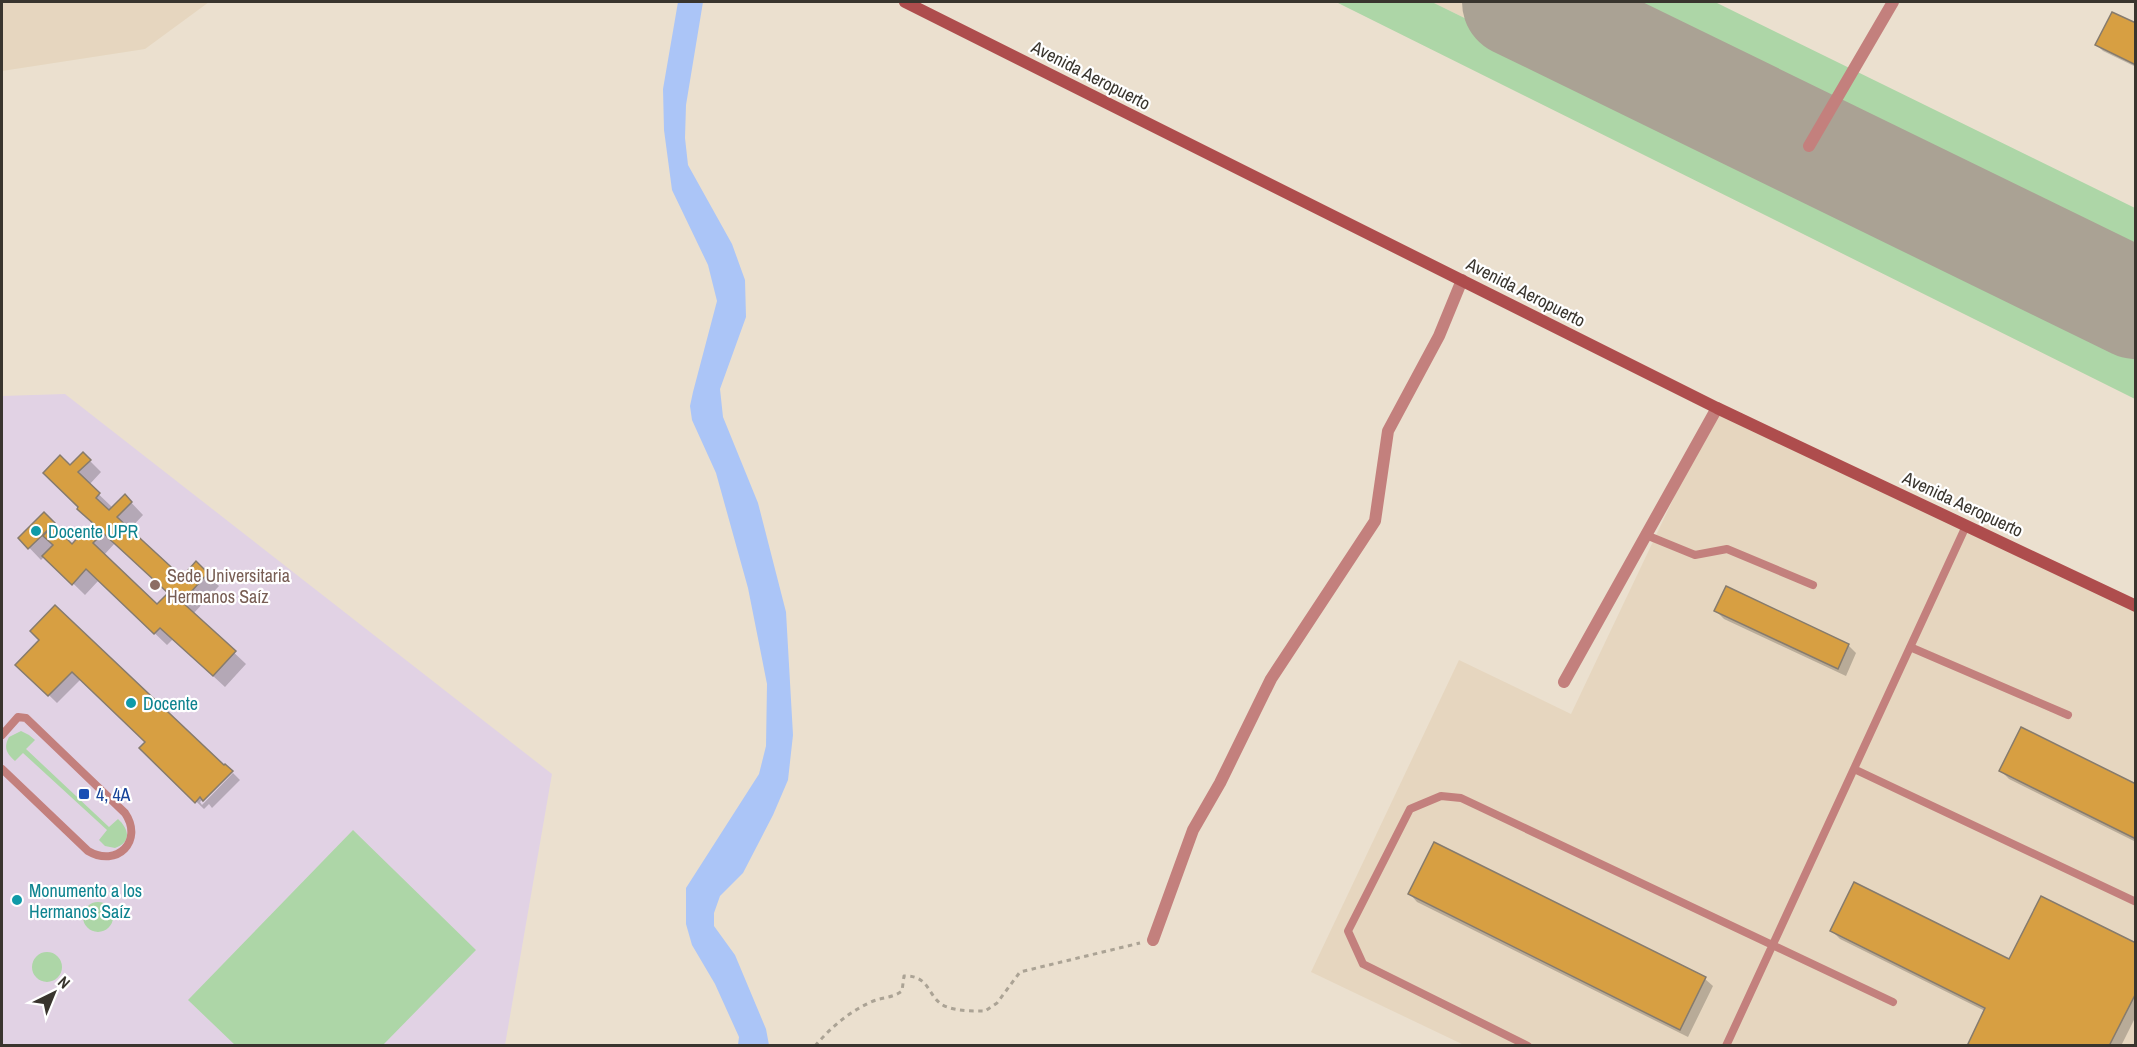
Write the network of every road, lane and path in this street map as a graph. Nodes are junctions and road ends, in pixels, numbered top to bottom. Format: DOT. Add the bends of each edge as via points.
graph roads {
  1 [pos="904,2"];
  2 [pos="1893,2"];
  3 [pos="1809,146"];
  4 [pos="1462,280"];
  5 [pos="1717,408"];
  6 [pos="1966,526"];
  7 [pos="1646,535"];
  8 [pos="1813,585"];
  9 [pos="2136,606"];
  10 [pos="1910,647"];
  11 [pos="1564,682"];
  12 [pos="2068,715"];
  13 [pos="2,735"];
  14 [pos="2,769"];
  15 [pos="1854,769"];
  16 [pos="2136,902"];
  17 [pos="1153,939"];
  18 [pos="1772,946"];
  19 [pos="1893,1002"];
  20 [pos="816,1046"];
  21 [pos="1528,1046"];
  22 [pos="1726,1046"];
  1 -- 4 [label="street, Avenida Aeropuerto"];
  2 -- 3 [label="street"];
  4 -- 5 [label="street, Avenida Aeropuerto"];
  4 -- 17 [label="street" via="1439,336 1388,431 1375,521 1271,679 1193,830"];
  5 -- 6 [label="street, Avenida Aeropuerto"];
  5 -- 7 [label="street"];
  6 -- 9 [label="street, Avenida Aeropuerto"];
  6 -- 10 [label="lane"];
  7 -- 8 [label="lane" via="1695,555 1727,549"];
  7 -- 11 [label="street"];
  10 -- 12 [label="lane"];
  10 -- 15 [label="lane"];
  13 -- 14 [label="lane" via="18,717 26,718 125,813 132,830 127,846 113,856 96,855"];
  15 -- 16 [label="lane"];
  15 -- 18 [label="lane"];
  17 -- 20 [label="path" via="1020,972 997,1003 985,1011 946,1007 924,981 904,976 902,991 896,996 855,1010 830,1028"];
  18 -- 19 [label="lane"];
  18 -- 21 [label="lane" via="1461,798 1441,796 1410,809 1348,931 1363,964"];
  18 -- 22 [label="lane"];
}
